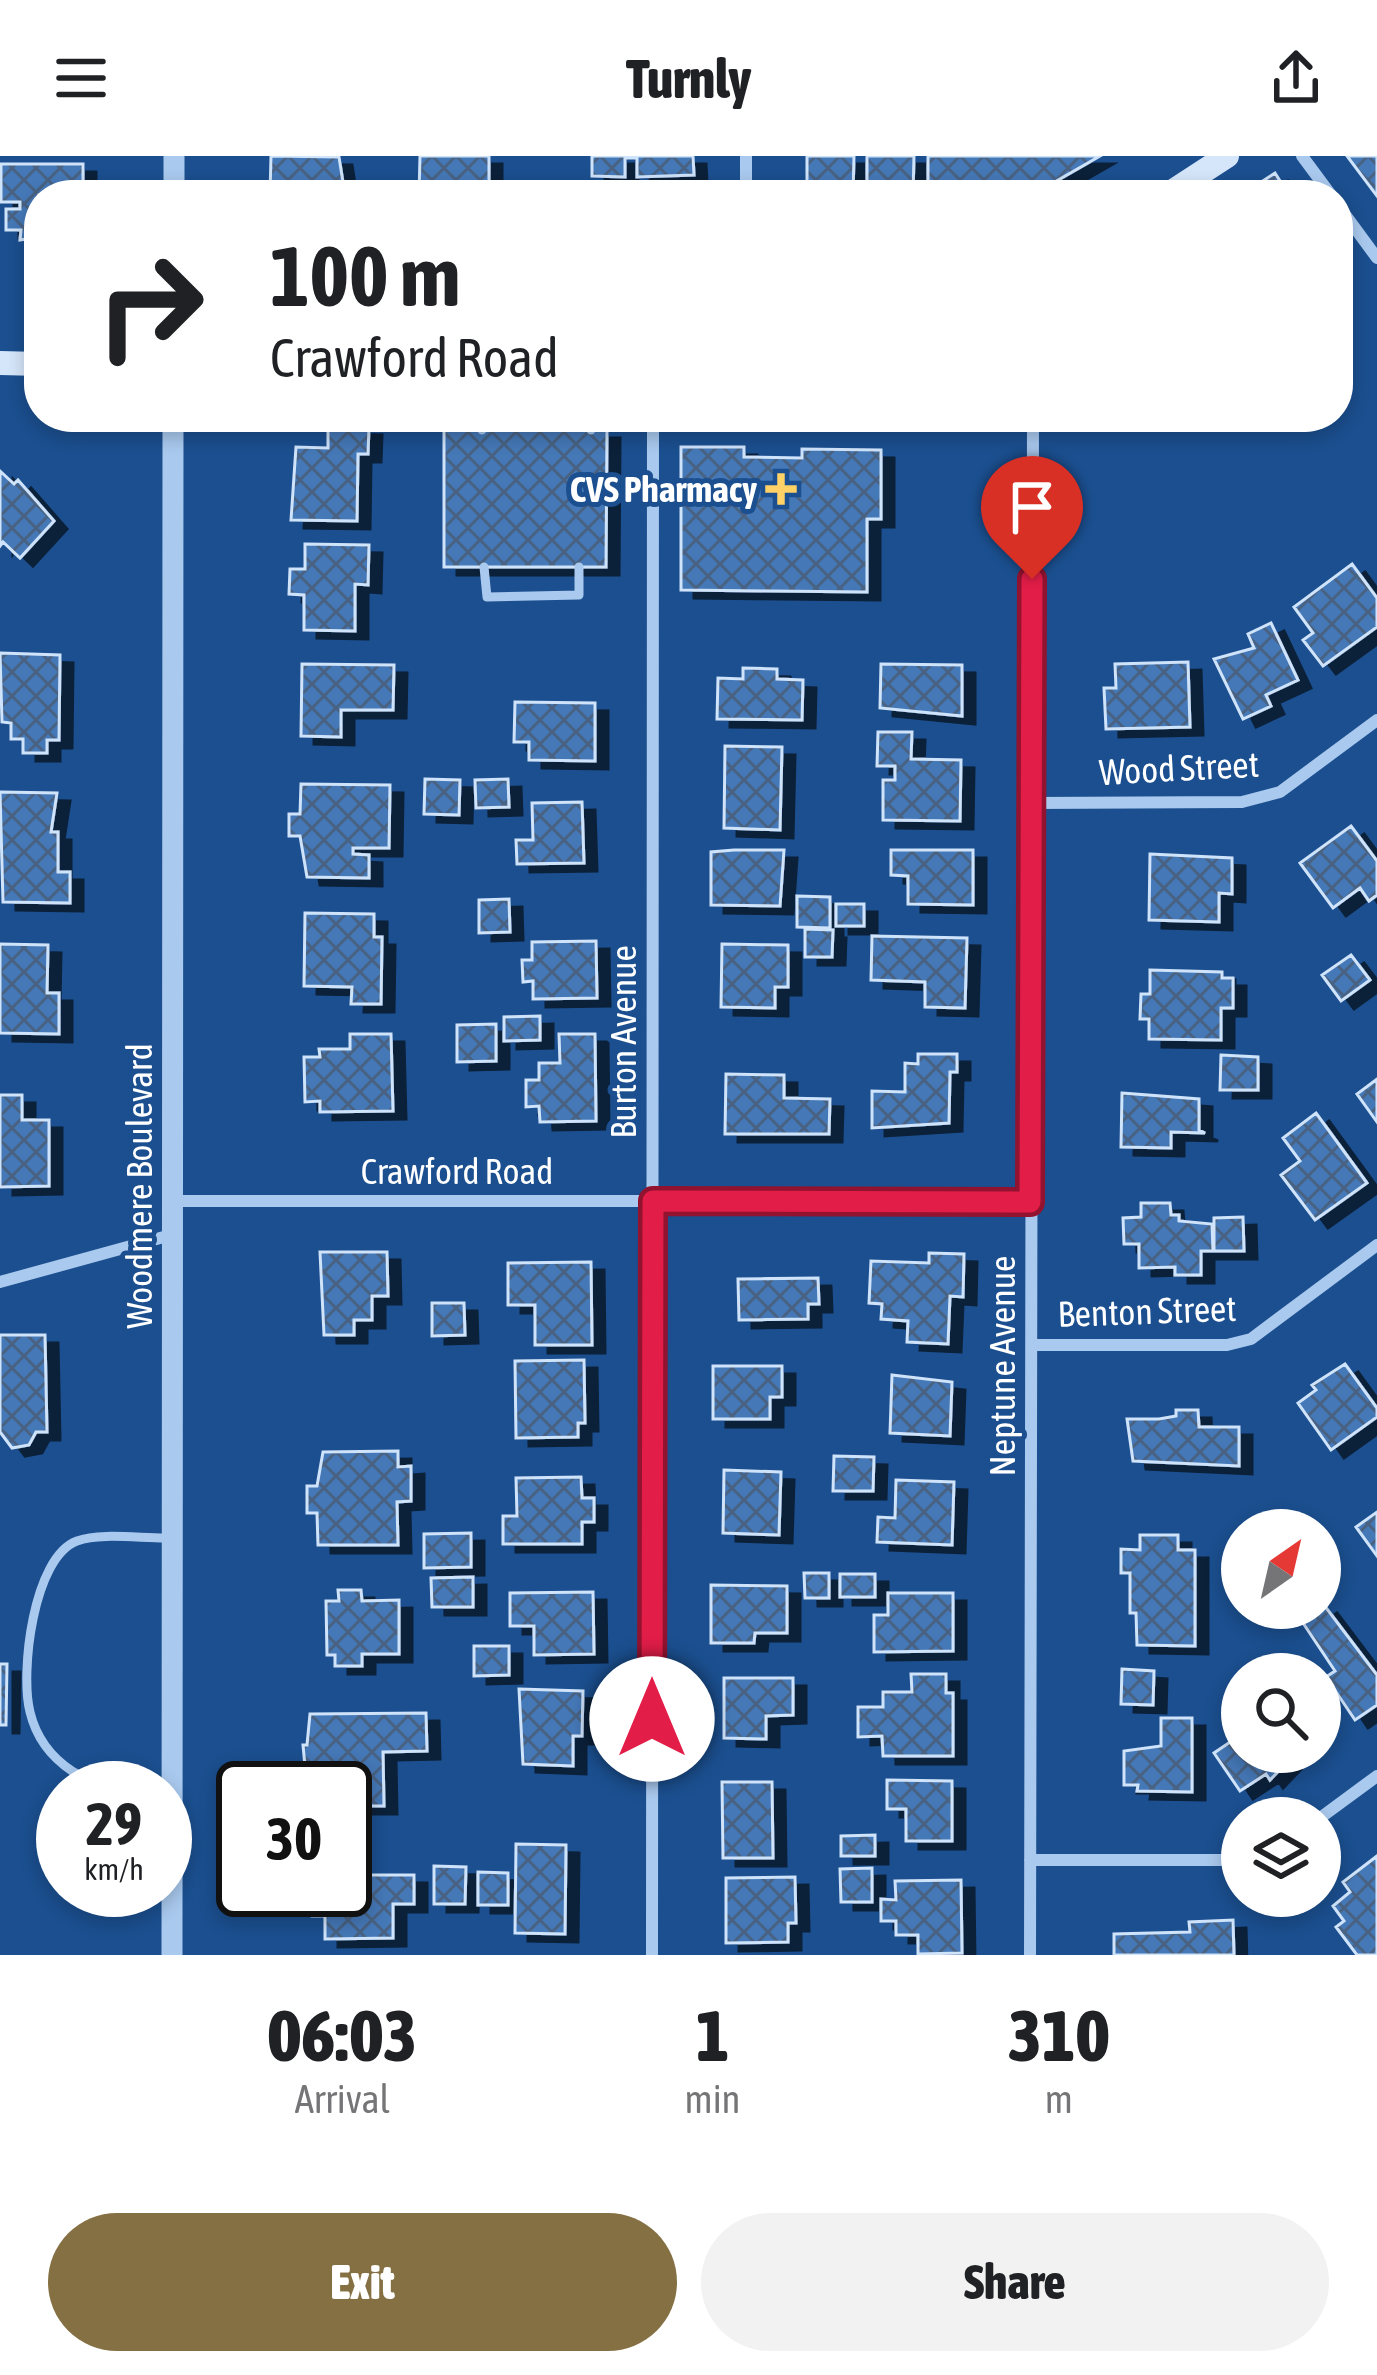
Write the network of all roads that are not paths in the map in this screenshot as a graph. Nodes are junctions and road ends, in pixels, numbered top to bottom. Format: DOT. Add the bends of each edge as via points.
graph roads {
  1 [pos="1227,156"];
  2 [pos="1190,180"];
  3 [pos="1353,225"];
  4 [pos="1377,258"];
  5 [pos="173,432"];
  6 [pos="653,432"];
  7 [pos="1033,432"];
  8 [pos="484,567"];
  9 [pos="579,567"];
  10 [pos="1377,720"];
  11 [pos="1031,803"];
  12 [pos="172,1201"];
  13 [pos="653,1201"];
  14 [pos="1030,1202"];
  15 [pos="171,1234"];
  16 [pos="1377,1245"];
  17 [pos="0,1282"];
  18 [pos="1033,1346"];
  19 [pos="175,1538"];
  20 [pos="61,1761"];
  21 [pos="173,1761"];
  22 [pos="1377,1776"];
  23 [pos="1341,1803"];
  24 [pos="1030,1860"];
  25 [pos="1221,1860"];
  26 [pos="172,1917"];
  27 [pos="172,1955"];
  28 [pos="652,1955"];
  29 [pos="1030,1955"];
  1 -- 2 [label="main road"];
  3 -- 4 [label="street"];
  5 -- 12 [label="street, Woodmere Boulevard"];
  6 -- 13 [label="street, Burton Avenue"];
  7 -- 11 [label="street, Neptune Avenue"];
  8 -- 9 [label="lane" via="487,597 578,595"];
  10 -- 11 [label="street, Wood Street" via="1280,792 1242,802"];
  11 -- 14 [label="street, Neptune Avenue"];
  12 -- 13 [label="street, Crawford Road"];
  12 -- 15 [label="street, Woodmere Boulevard"];
  13 -- 14 [label="street, Crawford Road"];
  13 -- 28 [label="street, Burton Avenue"];
  14 -- 18 [label="street, Neptune Avenue"];
  15 -- 17 [label="street"];
  15 -- 19 [label="street, Woodmere Boulevard"];
  16 -- 18 [label="street, Benton Street" via="1251,1339"];
  18 -- 24 [label="street, Neptune Avenue"];
  19 -- 20 [label="lane" via="77,1541 56,1557 36,1598 28,1708 42,1744"];
  19 -- 21 [label="street, Woodmere Boulevard"];
  22 -- 23 [label="street"];
  24 -- 25 [label="street"];
  24 -- 29 [label="street, Neptune Avenue"];
  26 -- 27 [label="street, Woodmere Boulevard"];
}
